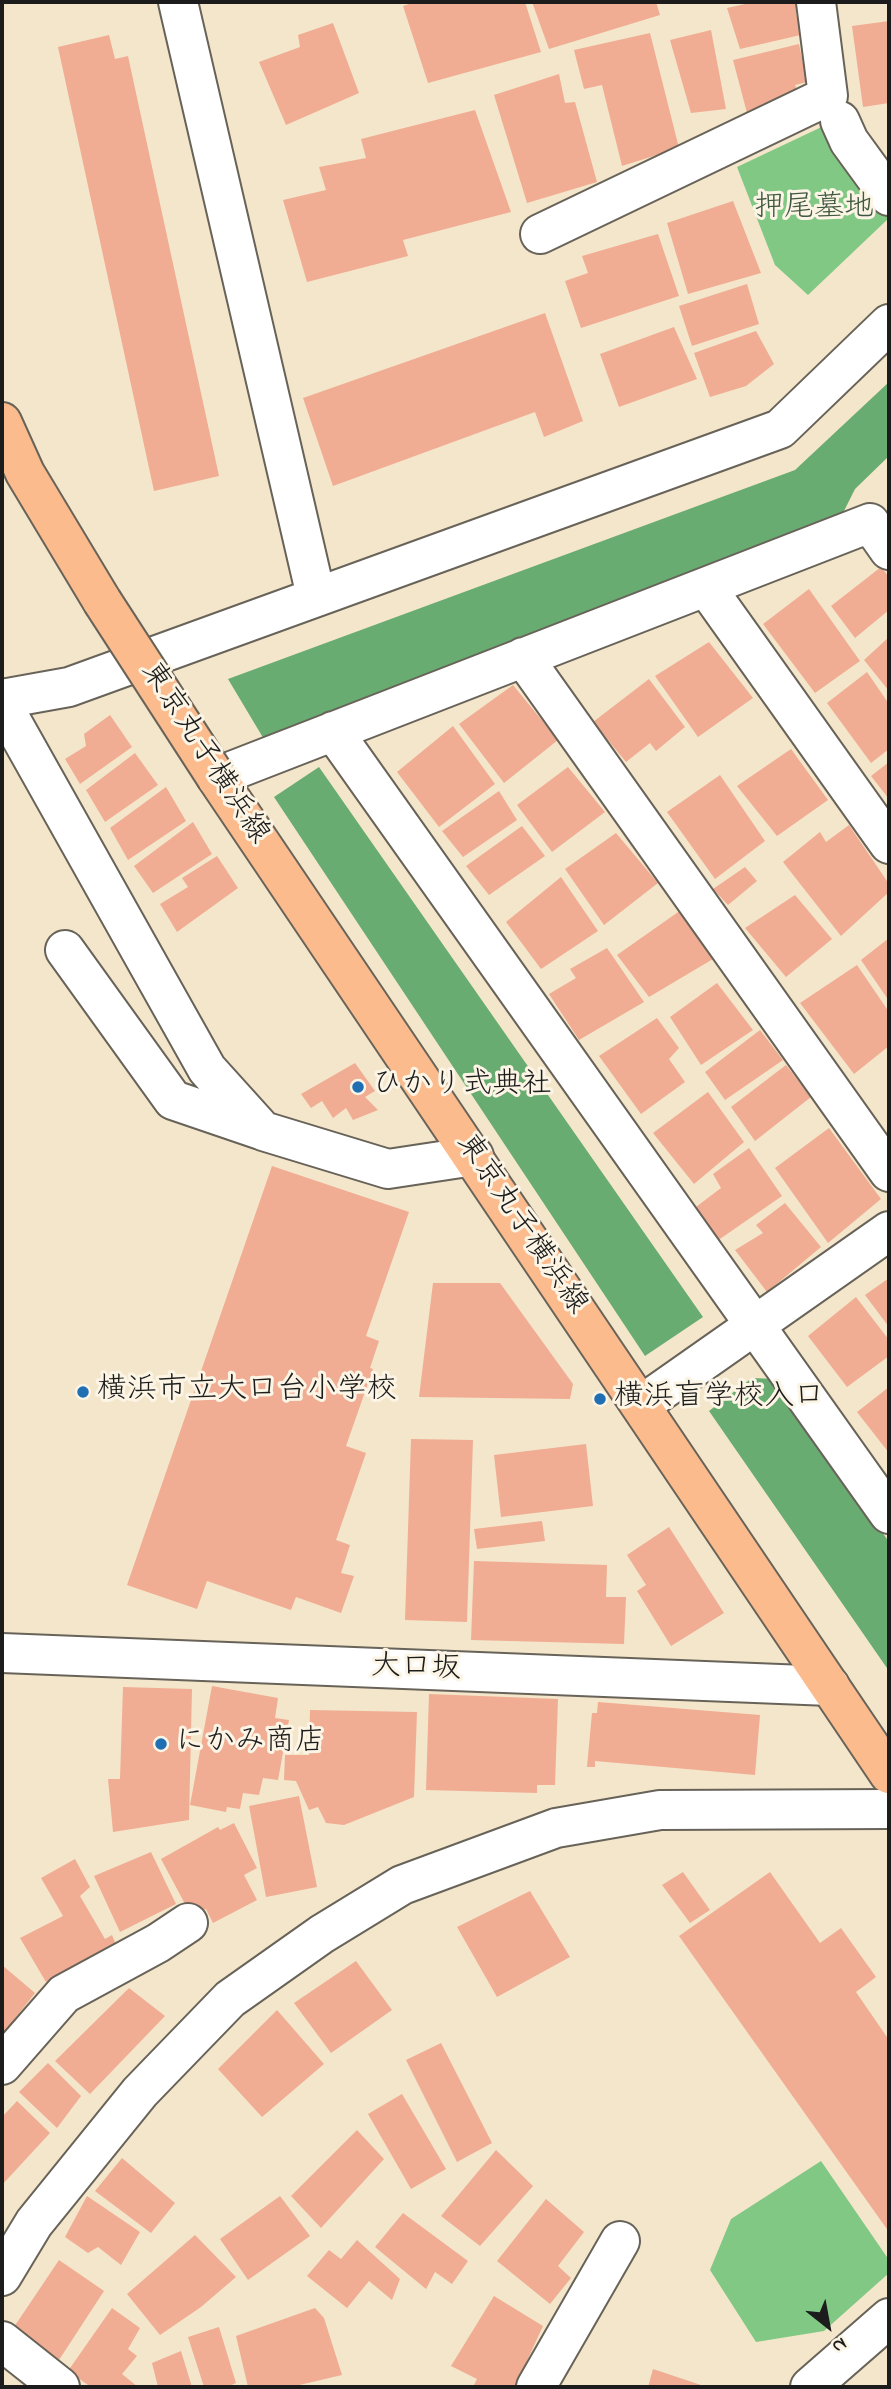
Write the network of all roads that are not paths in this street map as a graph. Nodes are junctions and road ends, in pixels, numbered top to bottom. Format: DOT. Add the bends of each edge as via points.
graph roads {
  1 [pos="178,2"];
  2 [pos="816,2"];
  3 [pos="840,121"];
  4 [pos="889,196"];
  5 [pos="540,234"];
  6 [pos="889,324"];
  7 [pos="2,422"];
  8 [pos="889,550"];
  9 [pos="705,587"];
  10 [pos="316,596"];
  11 [pos="523,657"];
  12 [pos="2,702"];
  13 [pos="333,732"];
  14 [pos="216,777"];
  15 [pos="889,844"];
  16 [pos="65,950"];
  17 [pos="264,1131"];
  18 [pos="474,1156"];
  19 [pos="889,1172"];
  20 [pos="889,1231"];
  21 [pos="755,1326"];
  22 [pos="642,1405"];
  23 [pos="889,1514"];
  24 [pos="2,1653"];
  25 [pos="830,1686"];
  26 [pos="889,1774"];
  27 [pos="889,1809"];
  28 [pos="188,1923"];
  29 [pos="2,2065"];
  30 [pos="620,2241"];
  31 [pos="2,2276"];
  32 [pos="889,2318"];
  33 [pos="2,2341"];
  34 [pos="824,2381"];
  35 [pos="60,2387"];
  36 [pos="536,2387"];
  1 -- 10 [label="street"];
  2 -- 5 [label="street" via="828,96"];
  3 -- 4 [label="street"];
  6 -- 10 [label="street" via="780,429"];
  7 -- 14 [label="main road, 東京丸子横浜線, bridge" via="25,473 102,601"];
  8 -- 9 [label="street" via="870,523"];
  9 -- 11 [label="street"];
  9 -- 15 [label="street"];
  10 -- 12 [label="street" via="69,687"];
  11 -- 13 [label="street"];
  11 -- 19 [label="street"];
  12 -- 17 [label="street" via="207,1069"];
  13 -- 14 [label="street"];
  13 -- 21 [label="street"];
  14 -- 18 [label="main road, 東京丸子横浜線"];
  16 -- 17 [label="street" via="173,1100"];
  17 -- 18 [label="street" via="388,1169"];
  18 -- 22 [label="main road, 東京丸子横浜線"];
  20 -- 21 [label="street"];
  21 -- 22 [label="street"];
  21 -- 23 [label="street"];
  22 -- 25 [label="main road, 東京丸子横浜線"];
  24 -- 25 [label="street, 大口坂"];
  25 -- 26 [label="main road, 東京丸子横浜線"];
  27 -- 31 [label="street" via="660,1810 556,1828 402,1885 230,1999 140,2092 34,2222"];
  28 -- 29 [label="street" via="64,1994"];
  30 -- 36 [label="street"];
  32 -- 34 [label="street"];
  33 -- 35 [label="street"];
}
